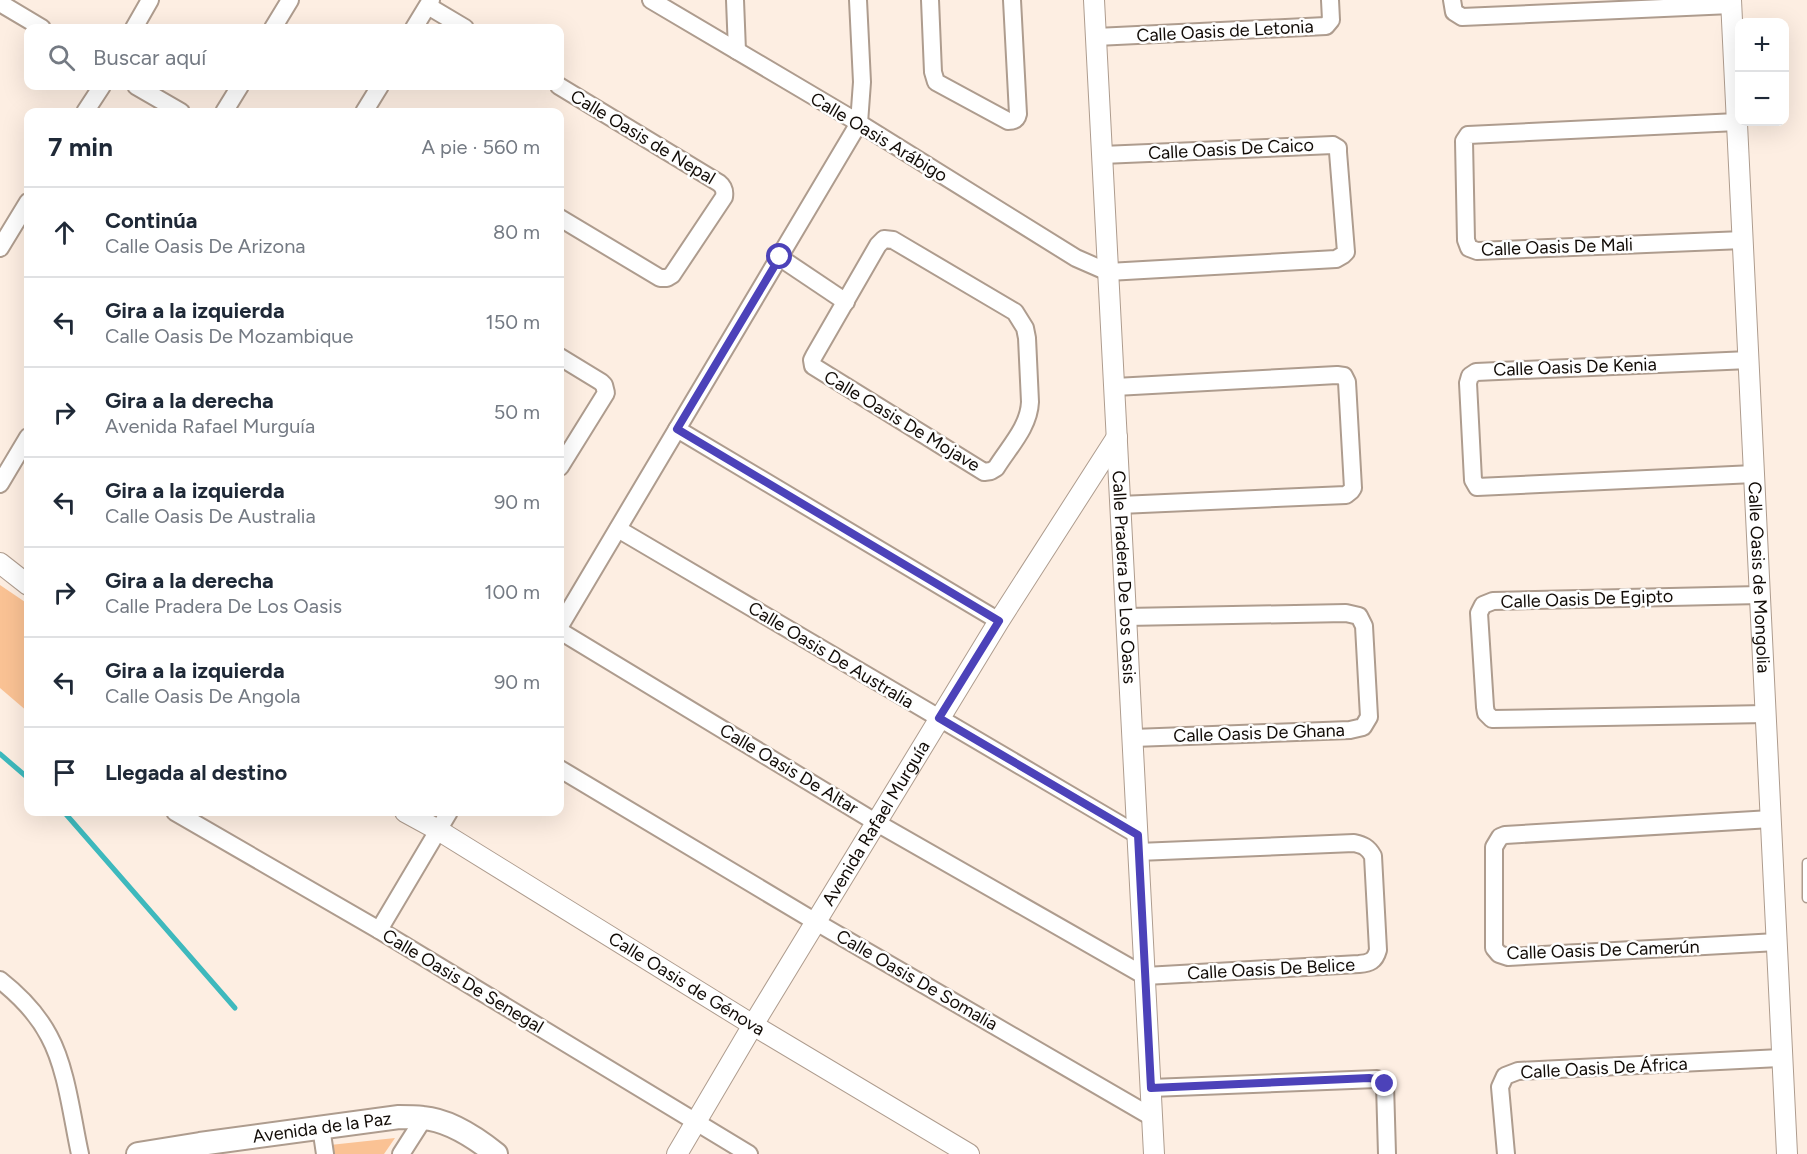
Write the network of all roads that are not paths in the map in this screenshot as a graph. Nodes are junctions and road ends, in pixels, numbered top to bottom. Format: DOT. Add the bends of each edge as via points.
graph roads {
  1 [pos="150,0"];
  2 [pos="290,0"];
  3 [pos="651,0"];
  4 [pos="735,0"];
  5 [pos="858,0"];
  6 [pos="930,0"];
  7 [pos="1012,0"];
  8 [pos="1094,0"];
  9 [pos="1330,0"];
  10 [pos="1731,2"];
  11 [pos="429,3"];
  12 [pos="3,5"];
  13 [pos="1453,6"];
  14 [pos="35,24"];
  15 [pos="136,24"];
  16 [pos="275,24"];
  17 [pos="416,24"];
  18 [pos="459,24"];
  19 [pos="1096,37"];
  20 [pos="737,51"];
  21 [pos="1735,82"];
  22 [pos="564,89"];
  23 [pos="99,90"];
  24 [pos="143,90"];
  25 [pos="238,90"];
  26 [pos="378,90"];
  27 [pos="88,108"];
  28 [pos="174,108"];
  29 [pos="226,108"];
  30 [pos="371,108"];
  31 [pos="1735,122"];
  32 [pos="859,123"];
  33 [pos="1737,126"];
  34 [pos="1102,155"];
  35 [pos="24,209"];
  36 [pos="564,220"];
  37 [pos="1743,240"];
  38 [pos="0,248"];
  39 [pos="780,257"];
  40 [pos="1108,272"];
  41 [pos="846,302"];
  42 [pos="564,359"];
  43 [pos="1749,360"];
  44 [pos="1114,387"];
  45 [pos="677,429"];
  46 [pos="1117,437"];
  47 [pos="24,444"];
  48 [pos="564,461"];
  49 [pos="1754,474"];
  50 [pos="0,484"];
  51 [pos="1120,505"];
  52 [pos="618,529"];
  53 [pos="0,563"];
  54 [pos="24,582"];
  55 [pos="1760,595"];
  56 [pos="1126,617"];
  57 [pos="564,619"];
  58 [pos="999,621"];
  59 [pos="564,633"];
  60 [pos="1766,714"];
  61 [pos="939,718"];
  62 [pos="1132,738"];
  63 [pos="564,771"];
  64 [pos="182,816"];
  65 [pos="412,816"];
  66 [pos="447,816"];
  67 [pos="1771,819"];
  68 [pos="877,823"];
  69 [pos="438,830"];
  70 [pos="1138,843"];
  71 [pos="1807,862"];
  72 [pos="1807,898"];
  73 [pos="816,922"];
  74 [pos="379,930"];
  75 [pos="1777,942"];
  76 [pos="1145,975"];
  77 [pos="5,984"];
  78 [pos="0,1003"];
  79 [pos="753,1025"];
  80 [pos="1782,1058"];
  81 [pos="1151,1088"];
  82 [pos="1152,1117"];
  83 [pos="424,1118"];
  84 [pos="697,1123"];
  85 [pos="321,1127"];
  86 [pos="201,1149"];
  87 [pos="80,1154"];
  88 [pos="138,1154"];
  89 [pos="325,1154"];
  90 [pos="401,1154"];
  91 [pos="496,1154"];
  92 [pos="677,1154"];
  93 [pos="749,1154"];
  94 [pos="969,1154"];
  95 [pos="1154,1154"];
  96 [pos="1387,1154"];
  97 [pos="1506,1154"];
  98 [pos="1787,1154"];
  1 -- 15 [label="street"];
  2 -- 16 [label="street"];
  3 -- 20 [label="street, Calle Oasis Arábigo"];
  4 -- 20 [label="street"];
  5 -- 32 [label="street" via="862,82"];
  6 -- 7 [label="street" via="936,82 1012,121 1018,114"];
  8 -- 19 [label="street, Calle Pradera De Los Oasis"];
  9 -- 19 [label="street, Calle Oasis de Letonia" via="1331,20 1326,26"];
  10 -- 13 [label="street" via="1462,17"];
  10 -- 21 [label="street, Calle Oasis de Mongolia"];
  11 -- 17 [label="street"];
  11 -- 18 [label="street"];
  12 -- 14 [label="street"];
  19 -- 34 [label="street, Calle Pradera De Los Oasis"];
  20 -- 32 [label="street, Calle Oasis Arábigo"];
  22 -- 36 [label="street, Calle Oasis de Nepal" via="720,183 724,190 724,197 667,278 660,278"];
  23 -- 27 [label="street"];
  24 -- 28 [label="street"];
  25 -- 29 [label="street"];
  26 -- 30 [label="street"];
  31 -- 37 [label="street, Calle Oasis De Mali" via="1468,135 1464,141 1466,240 1469,248 1477,251"];
  32 -- 39 [label="street"];
  32 -- 40 [label="street, Calle Oasis Arábigo" via="1076,258"];
  33 -- 37 [label="street, Calle Oasis de Mongolia"];
  34 -- 40 [label="street, Calle Pradera De Los Oasis"];
  34 -- 40 [label="street, Calle Oasis De Caico" via="1333,145 1338,148 1346,248 1336,259"];
  35 -- 38 [label="street"];
  37 -- 43 [label="street, Calle Oasis de Mongolia"];
  39 -- 41 [label="street"];
  39 -- 45 [label="street"];
  40 -- 44 [label="street, Calle Pradera De Los Oasis"];
  41 -- 41 [label="street, Calle Oasis De Mojave" via="814,356 813,366 984,472 996,468 1029,414 1027,338 1015,312 888,239 878,245"];
  42 -- 48 [label="street" via="606,389 605,397"];
  43 -- 49 [label="street, Calle Oasis de Mongolia"];
  43 -- 49 [label="street, Calle Oasis De Kenia" via="1476,372 1468,380 1468,394 1473,480 1477,487"];
  44 -- 46 [label="street, Calle Pradera De Los Oasis"];
  44 -- 51 [label="street" via="1344,376 1353,488 1346,495"];
  45 -- 52 [label="street"];
  45 -- 58 [label="street"];
  46 -- 51 [label="street, Calle Pradera De Los Oasis"];
  46 -- 58 [label="street, Avenida Rafael Murguía"];
  47 -- 50 [label="street"];
  49 -- 55 [label="street, Calle Oasis de Mongolia"];
  51 -- 56 [label="street, Calle Pradera De Los Oasis"];
  52 -- 57 [label="street"];
  52 -- 61 [label="street, Calle Oasis De Australia"];
  53 -- 54 [label="street"];
  55 -- 60 [label="street, Calle Oasis de Mongolia"];
  55 -- 60 [label="street, Calle Oasis De Egipto" via="1493,601 1483,605 1479,613 1485,707 1492,719"];
  56 -- 62 [label="street, Calle Pradera De Los Oasis"];
  56 -- 62 [label="street, Calle Oasis De Ghana" via="1346,612 1359,616 1364,626 1369,717 1363,727 1350,730"];
  58 -- 61 [label="street, Avenida Rafael Murguía"];
  59 -- 68 [label="street, Calle Oasis De Altar"];
  60 -- 67 [label="street, Calle Oasis de Mongolia"];
  61 -- 68 [label="street, Avenida Rafael Murguía"];
  61 -- 70 [label="street, Calle Oasis De Australia"];
  62 -- 70 [label="street, Calle Pradera De Los Oasis"];
  63 -- 73 [label="street, Calle Oasis De Somalia"];
  64 -- 74 [label="street, Calle Oasis De Senegal"];
  65 -- 69 [label="street, Calle Oasis de Génova"];
  66 -- 69 [label="street"];
  67 -- 75 [label="street, Calle Oasis de Mongolia"];
  67 -- 75 [label="street, Calle Oasis De Camerún" via="1500,837 1494,847 1494,948 1508,957"];
  68 -- 73 [label="street, Avenida Rafael Murguía"];
  68 -- 76 [label="street, Calle Oasis De Altar"];
  69 -- 74 [label="street"];
  69 -- 79 [label="street, Calle Oasis de Génova"];
  70 -- 76 [label="street, Calle Pradera De Los Oasis"];
  70 -- 76 [label="street, Calle Oasis De Belice" via="1363,845 1373,856 1378,938 1377,957 1366,963"];
  71 -- 72 [label="lane"];
  73 -- 79 [label="street, Avenida Rafael Murguía"];
  73 -- 82 [label="street, Calle Oasis De Somalia"];
  74 -- 84 [label="street, Calle Oasis De Senegal"];
  75 -- 80 [label="street, Calle Oasis de Mongolia"];
  76 -- 81 [label="street, Calle Pradera De Los Oasis"];
  77 -- 78 [label="street"];
  77 -- 87 [label="street" via="35,1015 49,1037 61,1066"];
  79 -- 84 [label="street, Avenida Rafael Murguía"];
  79 -- 94 [label="street, Calle Oasis de Génova"];
  80 -- 97 [label="street, Calle Oasis De África" via="1518,1071 1505,1076 1500,1087"];
  80 -- 98 [label="street, Calle Oasis de Mongolia"];
  81 -- 82 [label="street, Calle Pradera De Los Oasis"];
  81 -- 96 [label="street" via="1377,1079 1385,1084"];
  82 -- 95 [label="street, Calle Pradera De Los Oasis"];
  83 -- 85 [label="main road, Avenida de la Paz" via="399,1117"];
  83 -- 90 [label="street"];
  83 -- 91 [label="main road, Avenida de la Paz" via="458,1130"];
  84 -- 92 [label="street, Avenida Rafael Murguía"];
  84 -- 93 [label="street, Calle Oasis De Senegal"];
  85 -- 86 [label="main road, Avenida de la Paz"];
  85 -- 89 [label="street"];
  86 -- 88 [label="main road, Avenida de la Paz"];
}
